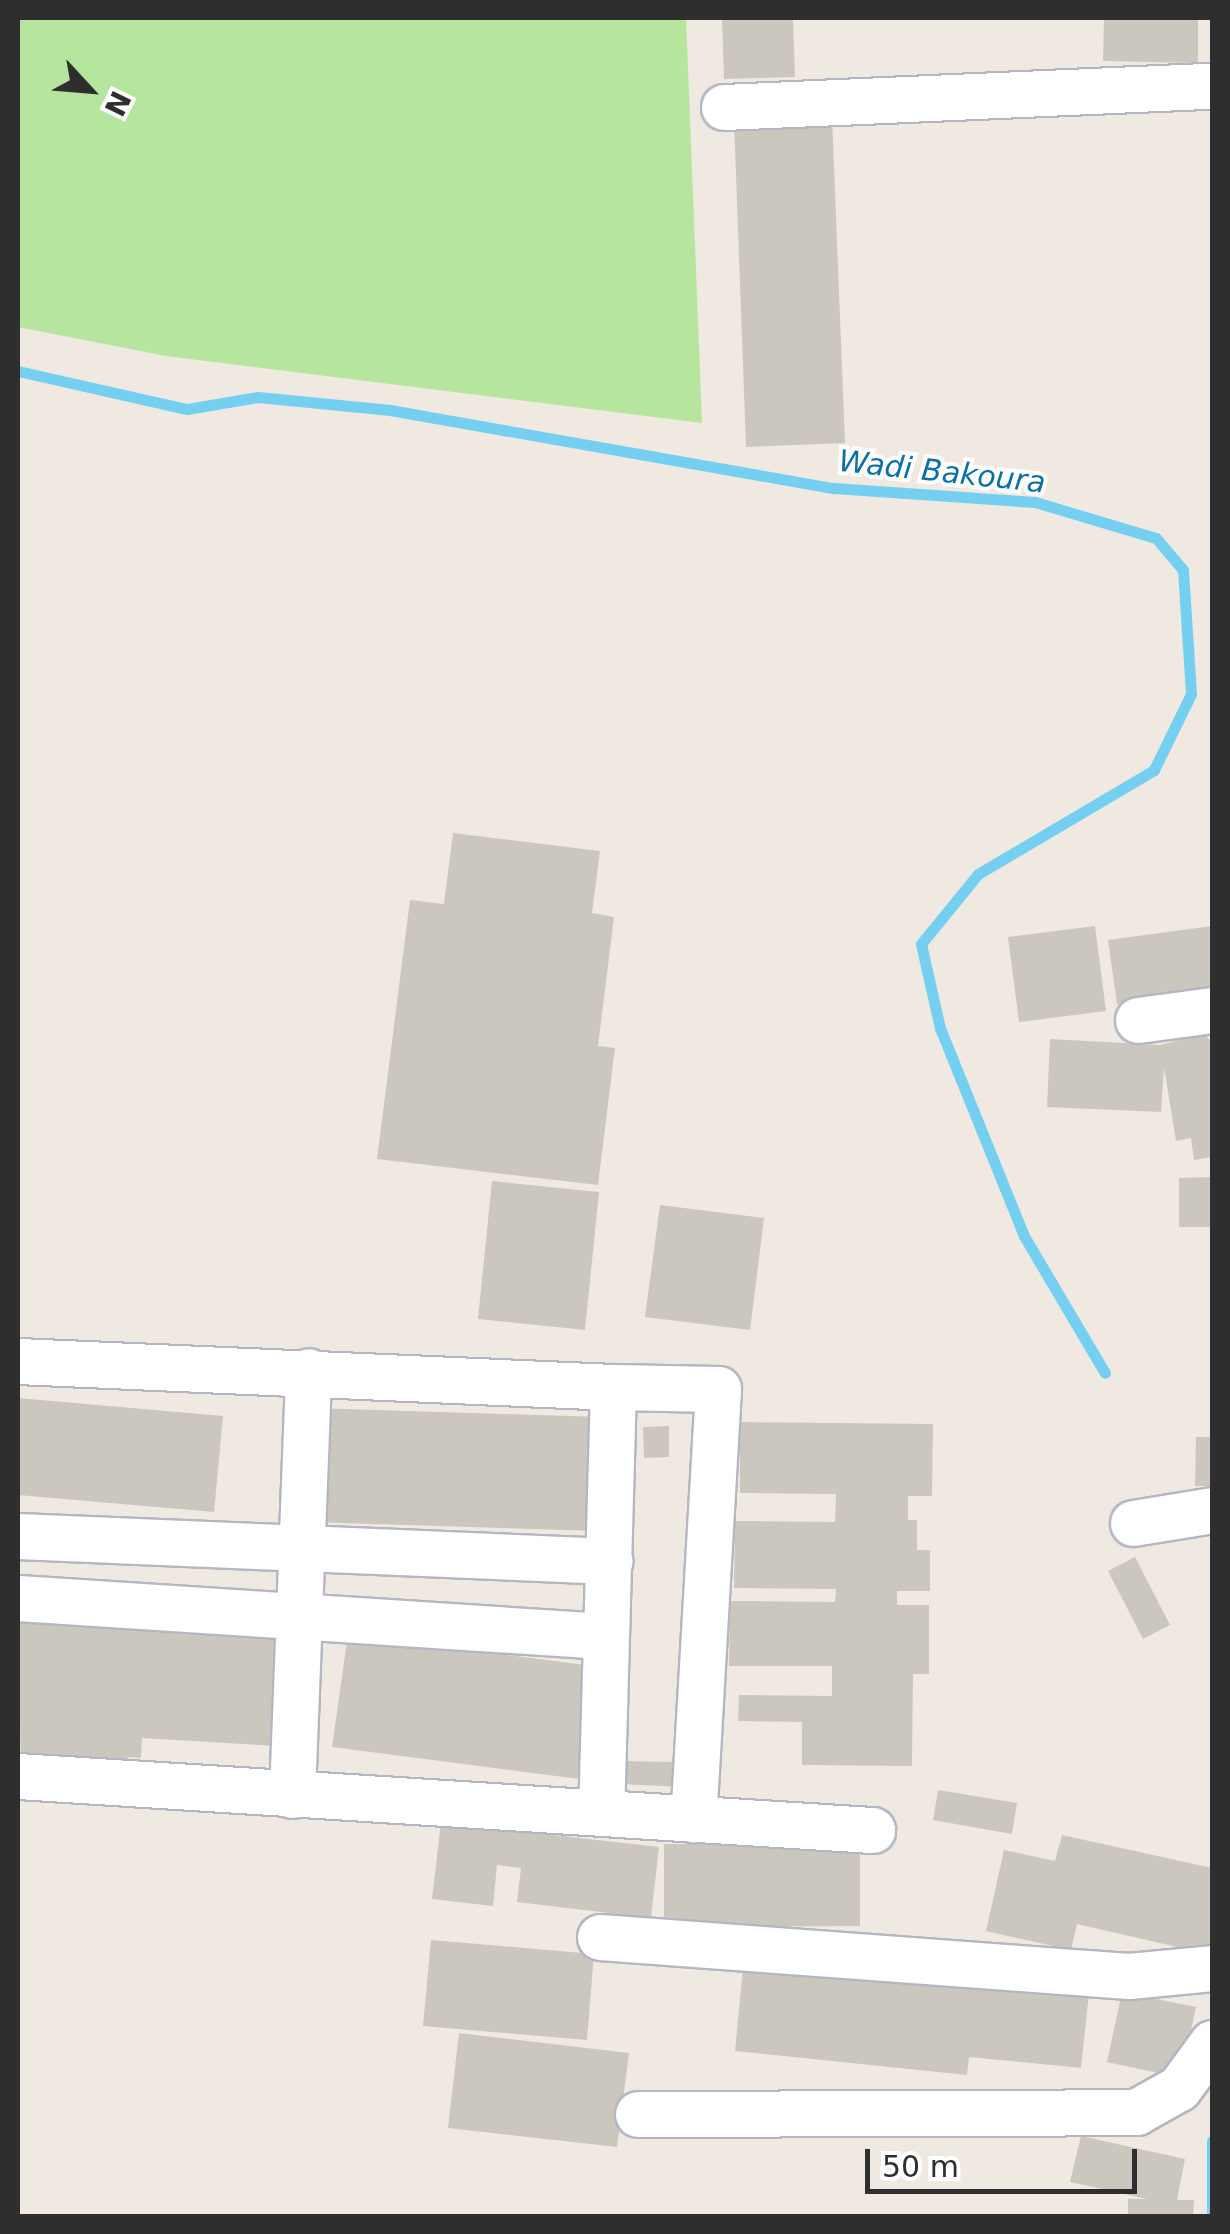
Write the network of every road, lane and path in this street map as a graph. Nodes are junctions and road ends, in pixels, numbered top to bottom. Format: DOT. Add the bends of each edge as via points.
graph roads {
  1 [pos="1212,86"];
  2 [pos="724,108"];
  3 [pos="1212,1010"];
  4 [pos="1138,1020"];
  5 [pos="18,1361"];
  6 [pos="308,1372"];
  7 [pos="613,1387"];
  8 [pos="1212,1510"];
  9 [pos="1133,1523"];
  10 [pos="18,1536"];
  11 [pos="299,1548"];
  12 [pos="609,1561"];
  13 [pos="18,1598"];
  14 [pos="297,1612"];
  15 [pos="604,1636"];
  16 [pos="18,1776"];
  17 [pos="292,1795"];
  18 [pos="600,1813"];
  19 [pos="693,1818"];
  20 [pos="872,1830"];
  21 [pos="600,1938"];
  22 [pos="1212,1968"];
  23 [pos="1212,2043"];
  24 [pos="638,2114"];
  1 -- 2 [label="street"];
  3 -- 4 [label="street"];
  5 -- 6 [label="street"];
  6 -- 7 [label="street"];
  6 -- 11 [label="street"];
  7 -- 12 [label="street"];
  7 -- 19 [label="street" via="718,1389"];
  8 -- 9 [label="street"];
  10 -- 11 [label="street"];
  11 -- 12 [label="street"];
  11 -- 14 [label="street"];
  12 -- 15 [label="street"];
  13 -- 14 [label="street"];
  14 -- 15 [label="street"];
  14 -- 17 [label="street"];
  15 -- 18 [label="street"];
  16 -- 17 [label="street"];
  17 -- 18 [label="street"];
  18 -- 19 [label="street"];
  19 -- 20 [label="street"];
  21 -- 22 [label="street" via="1129,1976"];
  23 -- 24 [label="street" via="1179,2088 1136,2112"];
}
